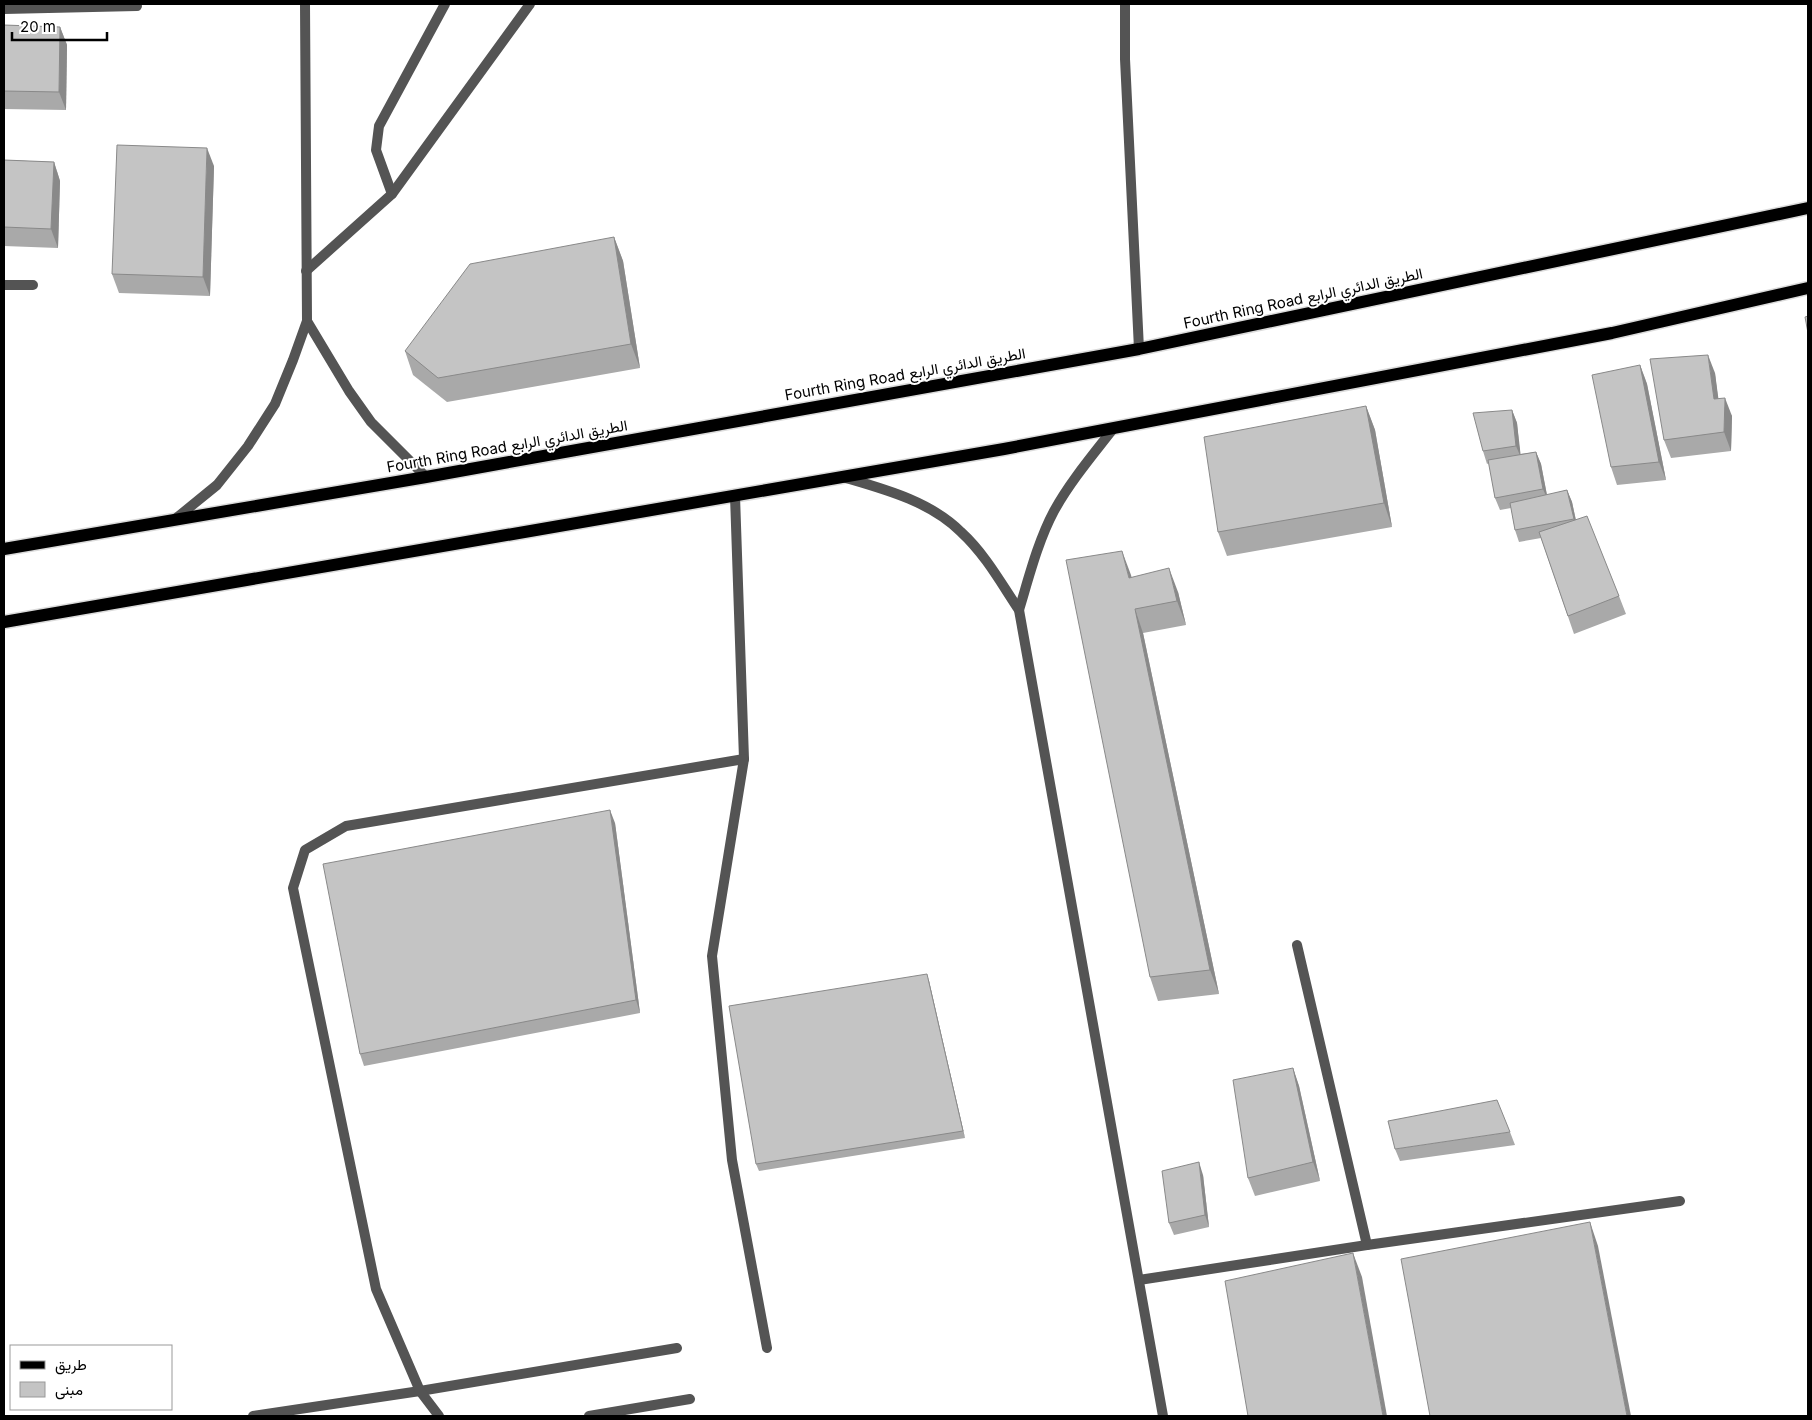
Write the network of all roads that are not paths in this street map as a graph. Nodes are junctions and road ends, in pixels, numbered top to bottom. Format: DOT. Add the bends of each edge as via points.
graph roads {
  1 [pos="305,4"];
  2 [pos="446,4"];
  3 [pos="530,4"];
  4 [pos="1125,4"];
  5 [pos="137,6"];
  6 [pos="4,9"];
  7 [pos="392,194"];
  8 [pos="1808,208"];
  9 [pos="306,271"];
  10 [pos="4,285"];
  11 [pos="33,285"];
  12 [pos="1808,288"];
  13 [pos="307,321"];
  14 [pos="1139,349"];
  15 [pos="1112,429"];
  16 [pos="426,477"];
  17 [pos="842,477"];
  18 [pos="735,496"];
  19 [pos="174,520"];
  20 [pos="4,549"];
  21 [pos="1018,610"];
  22 [pos="4,622"];
  23 [pos="744,759"];
  24 [pos="1298,945"];
  25 [pos="1680,1201"];
  26 [pos="1368,1245"];
  27 [pos="1139,1280"];
  28 [pos="677,1348"];
  29 [pos="767,1348"];
  30 [pos="420,1391"];
  31 [pos="690,1399"];
  32 [pos="253,1416"];
  33 [pos="439,1416"];
  34 [pos="589,1416"];
  35 [pos="1163,1416"];
  1 -- 9 [label="street"];
  2 -- 7 [label="street" via="379,126 376,150"];
  3 -- 7 [label="street"];
  4 -- 14 [label="street"];
  5 -- 6 [label="street"];
  7 -- 9 [label="street"];
  8 -- 14 [label="main road, Fourth Ring Road الطريق الدائري الرابع"];
  9 -- 13 [label="street"];
  10 -- 11 [label="street"];
  12 -- 15 [label="main road" via="1602,335"];
  13 -- 16 [label="street" via="371,422"];
  13 -- 19 [label="street" via="275,404 248,446 217,484"];
  14 -- 16 [label="main road, Fourth Ring Road الطريق الدائري الرابع"];
  15 -- 17 [label="main road"];
  15 -- 21 [label="street" via="1054,512"];
  16 -- 19 [label="main road, Fourth Ring Road الطريق الدائري الرابع"];
  17 -- 18 [label="main road"];
  17 -- 21 [label="street" via="891,491 934,512 960,530 988,564"];
  18 -- 22 [label="main road"];
  18 -- 23 [label="street"];
  19 -- 20 [label="main road, Fourth Ring Road الطريق الدائري الرابع"];
  21 -- 27 [label="street"];
  23 -- 29 [label="street" via="712,956 732,1160"];
  23 -- 30 [label="street" via="346,826 304,850 293,888 376,1289"];
  24 -- 26 [label="street"];
  25 -- 26 [label="street"];
  26 -- 27 [label="street"];
  27 -- 35 [label="street"];
  28 -- 30 [label="street"];
  30 -- 32 [label="street"];
  30 -- 33 [label="street"];
  31 -- 34 [label="street"];
}
